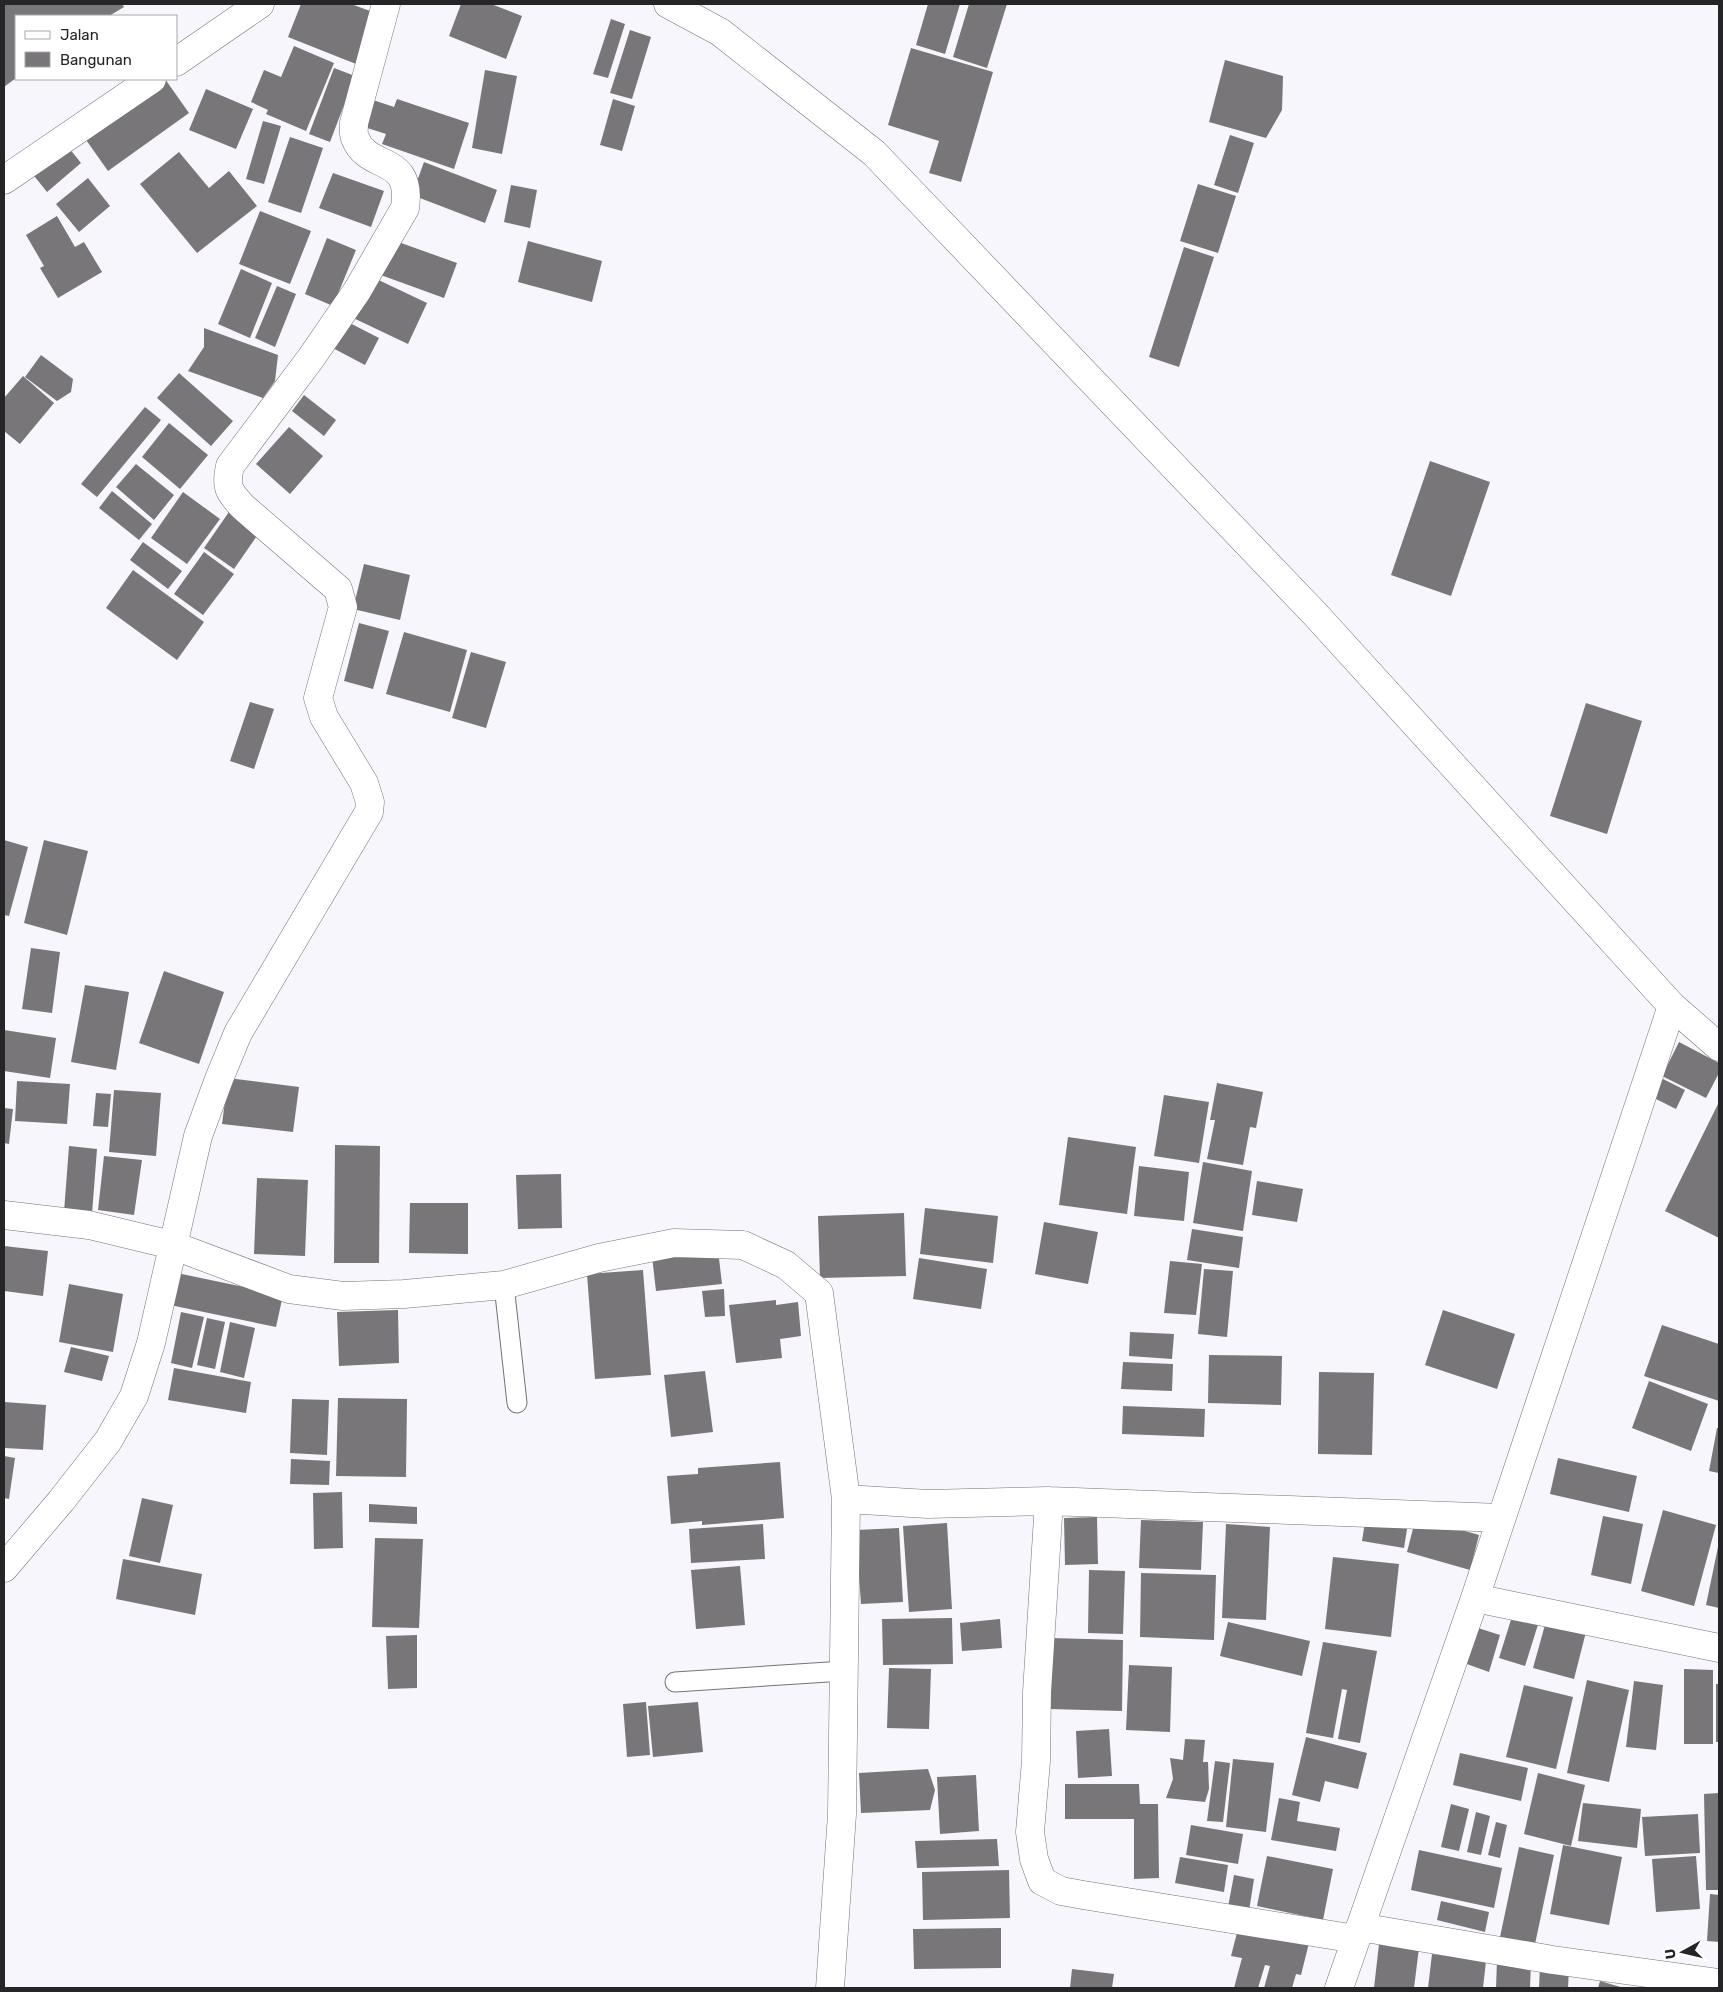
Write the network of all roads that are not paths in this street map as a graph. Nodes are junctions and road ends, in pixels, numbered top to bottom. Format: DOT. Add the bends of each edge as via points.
graph roads {
  1 [pos="260,4"];
  2 [pos="386,4"];
  3 [pos="668,4"];
  4 [pos="178,61"];
  5 [pos="151,80"];
  6 [pos="4,180"];
  7 [pos="1672,1006"];
  8 [pos="1719,1047"];
  9 [pos="4,1214"];
  10 [pos="172,1245"];
  11 [pos="504,1285"];
  12 [pos="517,1403"];
  13 [pos="846,1499"];
  14 [pos="1049,1501"];
  15 [pos="1501,1518"];
  16 [pos="4,1568"];
  17 [pos="1475,1598"];
  18 [pos="1719,1648"];
  19 [pos="844,1672"];
  20 [pos="675,1682"];
  21 [pos="1358,1933"];
  22 [pos="1719,1983"];
  23 [pos="830,1988"];
  24 [pos="1339,1988"];
  1 -- 4 [label="street"];
  2 -- 10 [label="street" via="354,123 354,137 369,154 398,171 407,192 405,208 357,291 230,466 227,479 229,492 243,507 338,589 343,607 318,698 324,717 364,783 370,802 369,812 238,1033 198,1136"];
  3 -- 7 [label="street" via="720,32 874,153 1315,614"];
  5 -- 6 [label="street"];
  7 -- 8 [label="street"];
  7 -- 15 [label="street"];
  9 -- 10 [label="street" via="90,1225"];
  10 -- 11 [label="street" via="290,1289 343,1296"];
  10 -- 16 [label="street" via="151,1343 134,1396 108,1441"];
  11 -- 12 [label="lane"];
  11 -- 13 [label="street" via="599,1258 674,1243 743,1245 786,1265 819,1293"];
  13 -- 14 [label="street" via="928,1504"];
  13 -- 19 [label="street"];
  14 -- 15 [label="street"];
  14 -- 21 [label="street" via="1030,1832 1034,1859 1042,1881 1062,1891 1082,1895"];
  15 -- 17 [label="street"];
  17 -- 18 [label="street"];
  17 -- 21 [label="street"];
  19 -- 20 [label="lane"];
  19 -- 23 [label="street" via="842,1814"];
  21 -- 22 [label="street"];
  21 -- 24 [label="street"];
}
